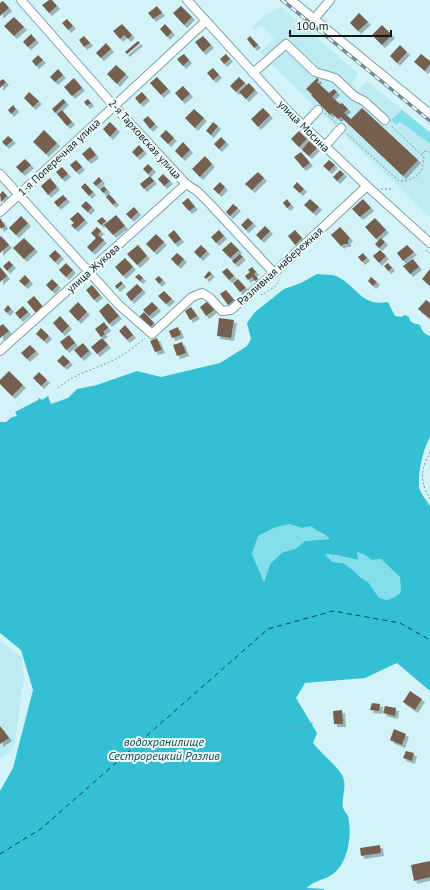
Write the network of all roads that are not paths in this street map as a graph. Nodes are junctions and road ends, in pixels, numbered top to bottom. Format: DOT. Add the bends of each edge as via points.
graph roads {
  1 [pos="21,0"];
  2 [pos="186,0"];
  3 [pos="291,0"];
  4 [pos="330,0"];
  5 [pos="314,18"];
  6 [pos="206,21"];
  7 [pos="253,73"];
  8 [pos="114,106"];
  9 [pos="319,110"];
  10 [pos="430,114"];
  11 [pos="385,120"];
  12 [pos="303,126"];
  13 [pos="341,128"];
  14 [pos="325,146"];
  15 [pos="0,174"];
  16 [pos="186,184"];
  17 [pos="367,186"];
  18 [pos="19,194"];
  19 [pos="0,212"];
  20 [pos="430,243"];
  21 [pos="89,272"];
  22 [pos="274,273"];
  23 [pos="0,351"];
  1 -- 8 [label="street, 2-я Тарховская улица"];
  2 -- 6 [label="street, улица Мосина"];
  3 -- 5 [label="street"];
  4 -- 5 [label="street"];
  5 -- 10 [label="street"];
  6 -- 7 [label="street, улица Мосина"];
  6 -- 8 [label="street, 1-я Поперечная улица"];
  7 -- 11 [label="street" via="286,44 315,72 335,78"];
  7 -- 12 [label="street, улица Мосина"];
  8 -- 16 [label="street, 2-я Тарховская улица"];
  8 -- 18 [label="street, 1-я Поперечная улица"];
  9 -- 12 [label="street"];
  12 -- 14 [label="street, улица Мосина"];
  13 -- 14 [label="street"];
  14 -- 17 [label="street, улица Мосина"];
  15 -- 18 [label="street"];
  16 -- 21 [label="street, улица Жукова"];
  16 -- 22 [label="street, 2-я Тарховская улица" via="211,205"];
  17 -- 20 [label="street, улица Мосина"];
  17 -- 22 [label="street, Разливная набережная"];
  18 -- 19 [label="street, 1-я Поперечная улица"];
  18 -- 21 [label="street"];
  21 -- 22 [label="street, Разливная набережная" via="119,305 152,334 192,297 202,294 210,298 222,311 231,310"];
  21 -- 23 [label="street, улица Жукова"];
}
